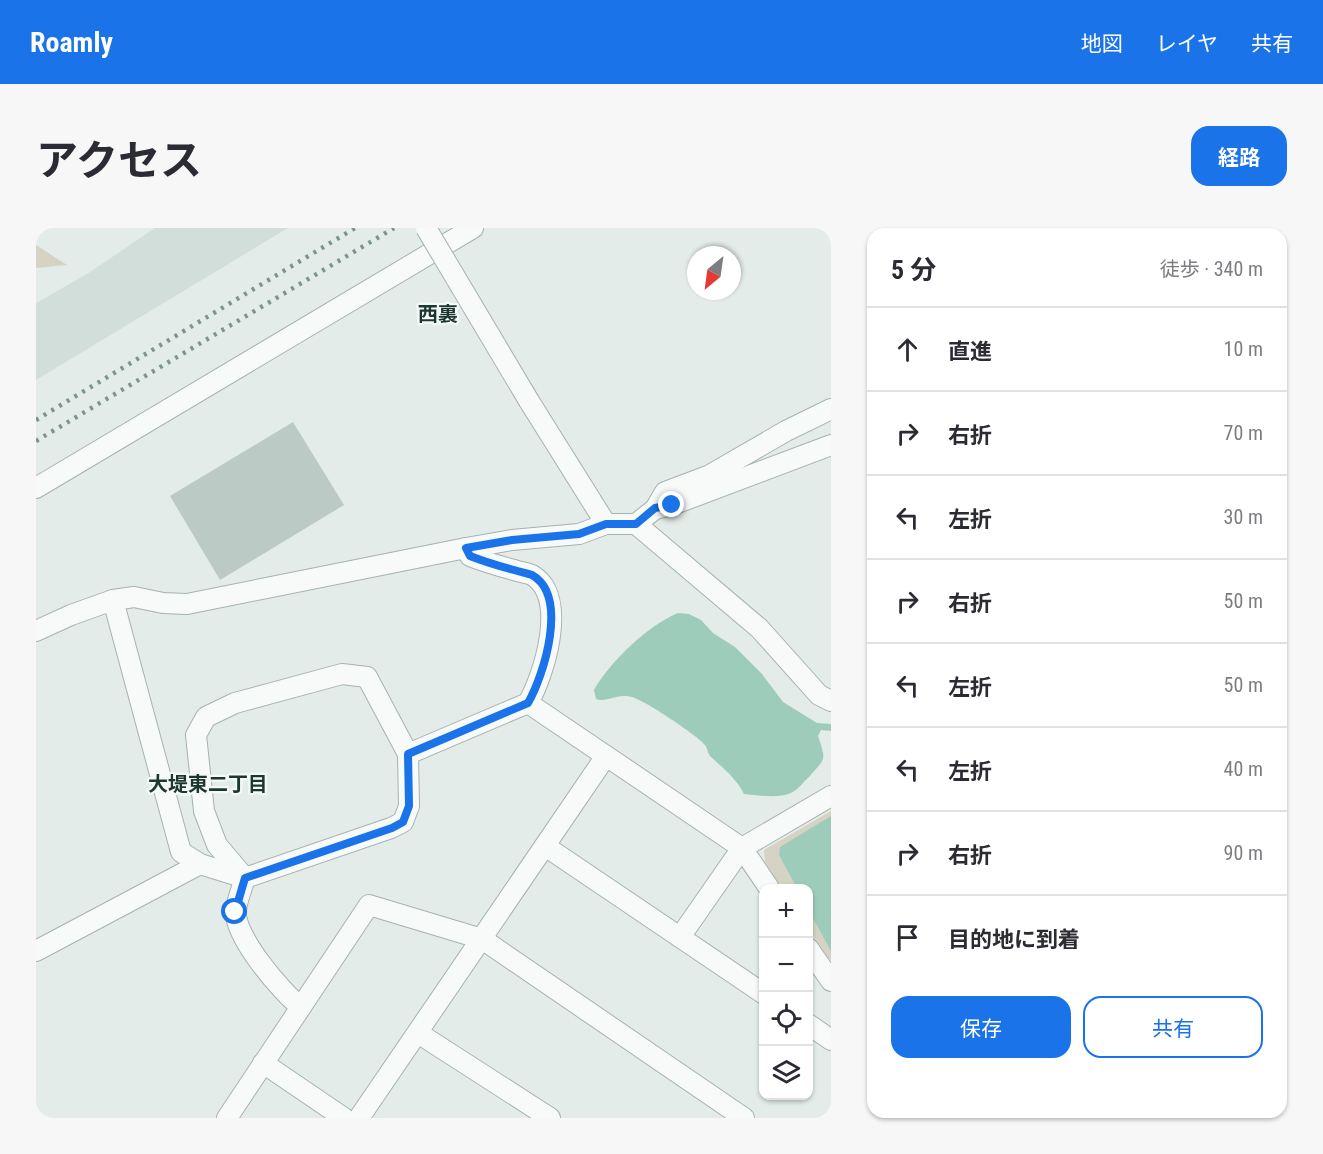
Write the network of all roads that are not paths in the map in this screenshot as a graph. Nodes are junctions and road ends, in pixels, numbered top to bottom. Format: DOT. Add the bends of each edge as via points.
graph roads {
  1 [pos="426,228"];
  2 [pos="473,228"];
  3 [pos="831,409"];
  4 [pos="831,445"];
  5 [pos="36,488"];
  6 [pos="655,508"];
  7 [pos="606,524"];
  8 [pos="636,524"];
  9 [pos="466,548"];
  10 [pos="113,600"];
  11 [pos="36,631"];
  12 [pos="831,701"];
  13 [pos="528,703"];
  14 [pos="408,754"];
  15 [pos="606,756"];
  16 [pos="831,796"];
  17 [pos="545,846"];
  18 [pos="742,848"];
  19 [pos="200,864"];
  20 [pos="245,878"];
  21 [pos="766,884"];
  22 [pos="680,937"];
  23 [pos="482,939"];
  24 [pos="36,951"];
  25 [pos="813,955"];
  26 [pos="831,981"];
  27 [pos="761,992"];
  28 [pos="301,1007"];
  29 [pos="418,1033"];
  30 [pos="263,1063"];
  31 [pos="226,1118"];
  32 [pos="344,1118"];
  33 [pos="360,1118"];
  34 [pos="550,1118"];
  35 [pos="744,1118"];
  1 -- 7 [label="street, bridge"];
  2 -- 5 [label="street"];
  3 -- 6 [label="street" via="710,475 665,492"];
  4 -- 6 [label="street"];
  6 -- 8 [label="street"];
  7 -- 8 [label="street"];
  7 -- 9 [label="street" via="579,534"];
  8 -- 12 [label="street" via="759,628 819,695"];
  9 -- 10 [label="street" via="186,604 134,597"];
  9 -- 13 [label="street" via="470,556 532,575 544,587 552,633"];
  10 -- 11 [label="street"];
  10 -- 19 [label="street" via="182,852"];
  13 -- 14 [label="street"];
  13 -- 15 [label="street"];
  14 -- 20 [label="street" via="409,806 403,822"];
  14 -- 20 [label="street" via="367,676 342,674 235,704 206,717 196,735 204,811 217,845"];
  15 -- 17 [label="street"];
  15 -- 18 [label="street"];
  16 -- 18 [label="street"];
  17 -- 22 [label="street"];
  17 -- 23 [label="street"];
  18 -- 21 [label="street"];
  18 -- 22 [label="street"];
  19 -- 20 [label="street"];
  19 -- 24 [label="street"];
  20 -- 28 [label="street" via="235,912 243,939 290,999"];
  22 -- 27 [label="street"];
  23 -- 28 [label="street" via="369,905"];
  23 -- 29 [label="street"];
  23 -- 35 [label="street"];
  25 -- 26 [label="street"];
  28 -- 30 [label="street"];
  29 -- 33 [label="street"];
  29 -- 34 [label="street"];
  30 -- 31 [label="street"];
  30 -- 32 [label="street"];
}
